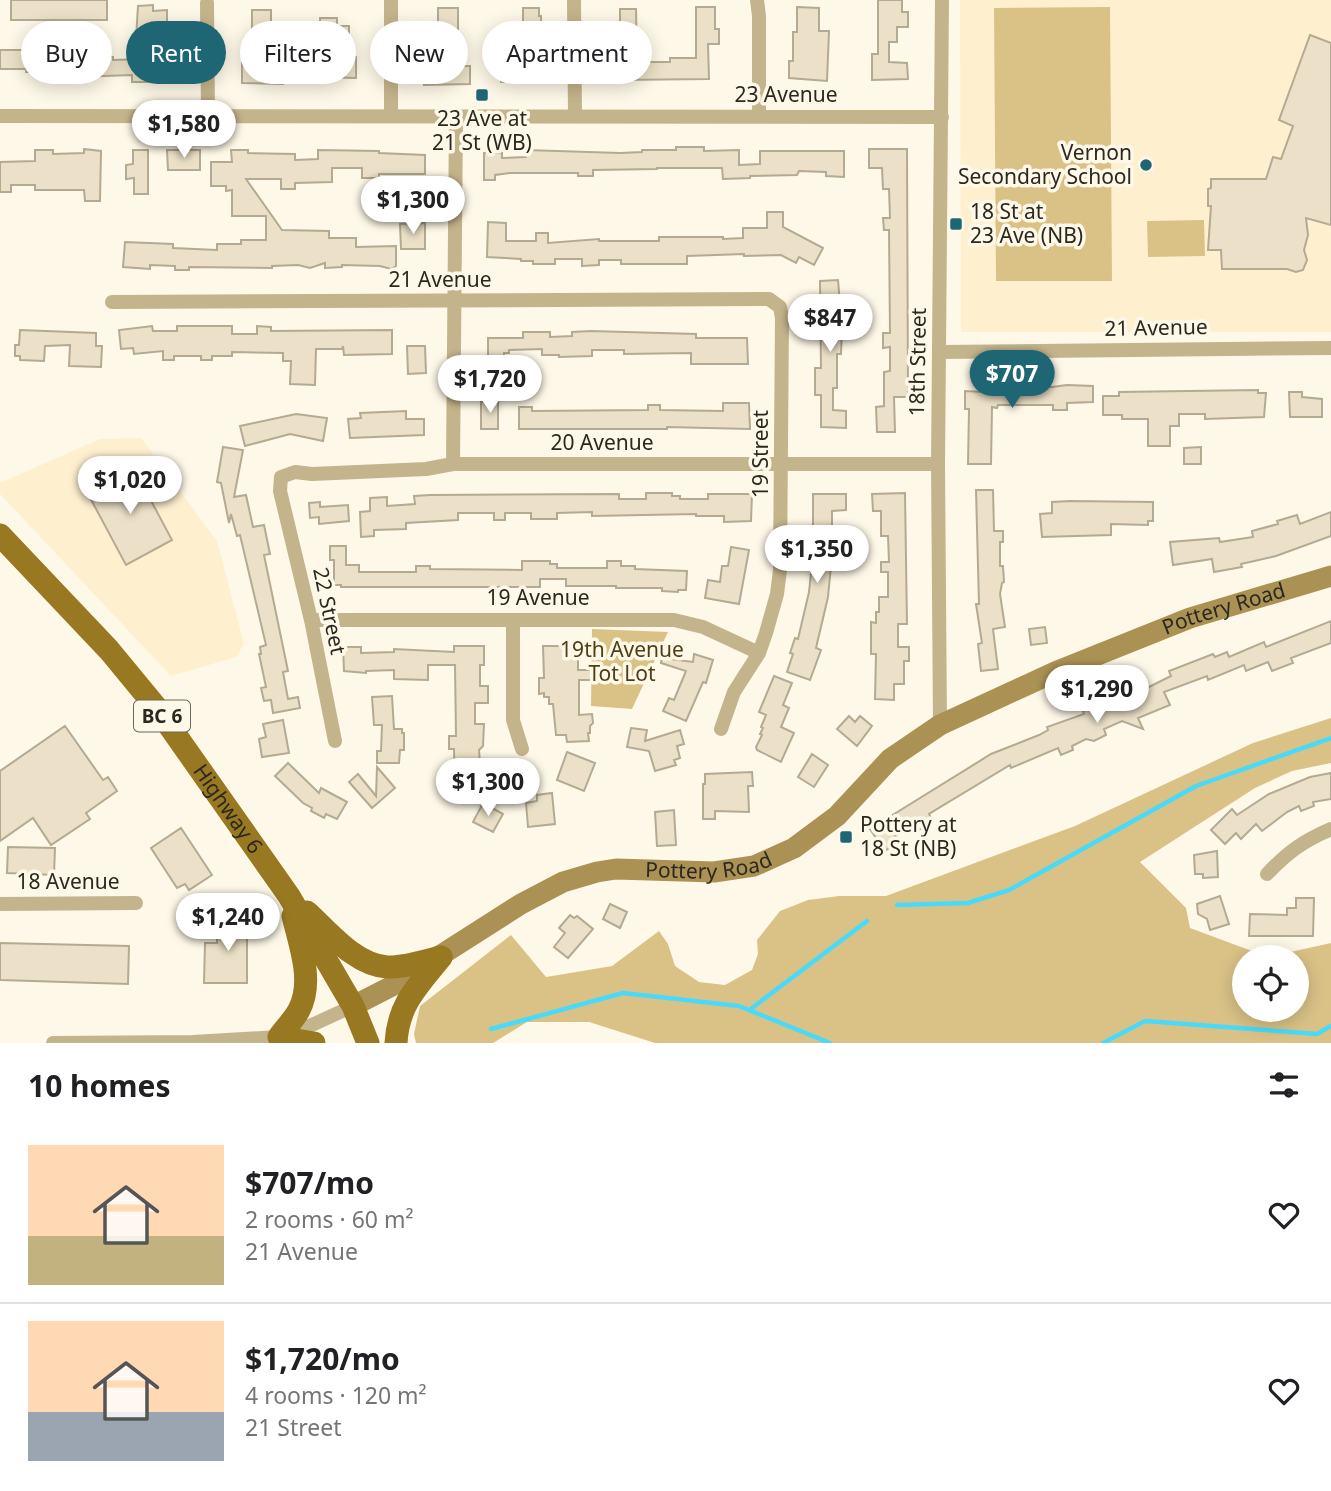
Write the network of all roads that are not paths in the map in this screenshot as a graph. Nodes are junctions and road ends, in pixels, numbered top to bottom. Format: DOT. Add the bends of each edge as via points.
graph roads {
  1 [pos="391,0"];
  2 [pos="574,0"];
  3 [pos="757,0"];
  4 [pos="942,0"];
  5 [pos="207,3"];
  6 [pos="0,116"];
  7 [pos="208,116"];
  8 [pos="391,116"];
  9 [pos="456,116"];
  10 [pos="575,116"];
  11 [pos="759,116"];
  12 [pos="942,117"];
  13 [pos="769,299"];
  14 [pos="454,300"];
  15 [pos="112,302"];
  16 [pos="1331,348"];
  17 [pos="940,352"];
  18 [pos="453,464"];
  19 [pos="782,464"];
  20 [pos="938,464"];
  21 [pos="280,492"];
  22 [pos="0,536"];
  23 [pos="8,549"];
  24 [pos="1331,576"];
  25 [pos="311,620"];
  26 [pos="513,620"];
  27 [pos="759,653"];
  28 [pos="940,724"];
  29 [pos="721,729"];
  30 [pos="335,741"];
  31 [pos="522,748"];
  32 [pos="1331,829"];
  33 [pos="1267,874"];
  34 [pos="289,896"];
  35 [pos="136,903"];
  36 [pos="0,904"];
  37 [pos="441,957"];
  38 [pos="353,1006"];
  39 [pos="279,1037"];
  40 [pos="53,1043"];
  41 [pos="314,1043"];
  42 [pos="369,1043"];
  43 [pos="396,1043"];
  1 -- 8 [label="street"];
  2 -- 10 [label="street"];
  3 -- 11 [label="street"];
  4 -- 12 [label="street, 18th Street"];
  5 -- 7 [label="street"];
  6 -- 7 [label="street, 23 Avenue"];
  7 -- 8 [label="street, 23 Avenue"];
  8 -- 9 [label="street, 23 Avenue"];
  9 -- 10 [label="street, 23 Avenue"];
  9 -- 14 [label="street"];
  10 -- 11 [label="street, 23 Avenue"];
  11 -- 12 [label="street, 23 Avenue"];
  12 -- 17 [label="street, 18th Street"];
  13 -- 14 [label="street, 21 Avenue"];
  13 -- 19 [label="street, 19 Street" via="780,307 782,318"];
  14 -- 15 [label="street, 21 Avenue"];
  14 -- 18 [label="street"];
  16 -- 17 [label="street, 21 Avenue"];
  17 -- 20 [label="street, 18th Street"];
  18 -- 19 [label="street, 20 Avenue"];
  18 -- 21 [label="street, 20 Avenue" via="426,469 295,472 281,477"];
  19 -- 20 [label="street, 20 Avenue"];
  19 -- 27 [label="street, 19 Street" via="780,570"];
  20 -- 28 [label="street, 18th Street"];
  21 -- 25 [label="street, 22 Street"];
  22 -- 23 [label="main road, Highway 6 / BC 6"];
  23 -- 34 [label="main road, Highway 6 / BC 6" via="109,650 156,707"];
  24 -- 28 [label="street, Pottery Road" via="1190,618"];
  25 -- 26 [label="street, 19 Avenue"];
  25 -- 30 [label="street, 22 Street"];
  26 -- 27 [label="street, 19 Avenue" via="674,620 703,627"];
  26 -- 31 [label="street" via="513,720"];
  27 -- 29 [label="street, 19 Street" via="734,692"];
  28 -- 37 [label="street, Pottery Road" via="890,759 837,816 794,848 754,866 714,872 617,869 563,882"];
  32 -- 33 [label="street" via="1305,840"];
  34 -- 37 [label="main road" via="356,957 371,964 394,967"];
  34 -- 38 [label="main road, Highway 6 / BC 6"];
  34 -- 39 [label="main road" via="306,986 298,1013"];
  35 -- 36 [label="street, 18 Avenue"];
  37 -- 38 [label="street, Pottery Road"];
  37 -- 43 [label="main road" via="402,1009"];
  38 -- 39 [label="street, Pottery Road"];
  38 -- 42 [label="main road, Highway 6 / BC 6"];
  39 -- 40 [label="street, Pottery Road"];
  39 -- 41 [label="main road"];
}
